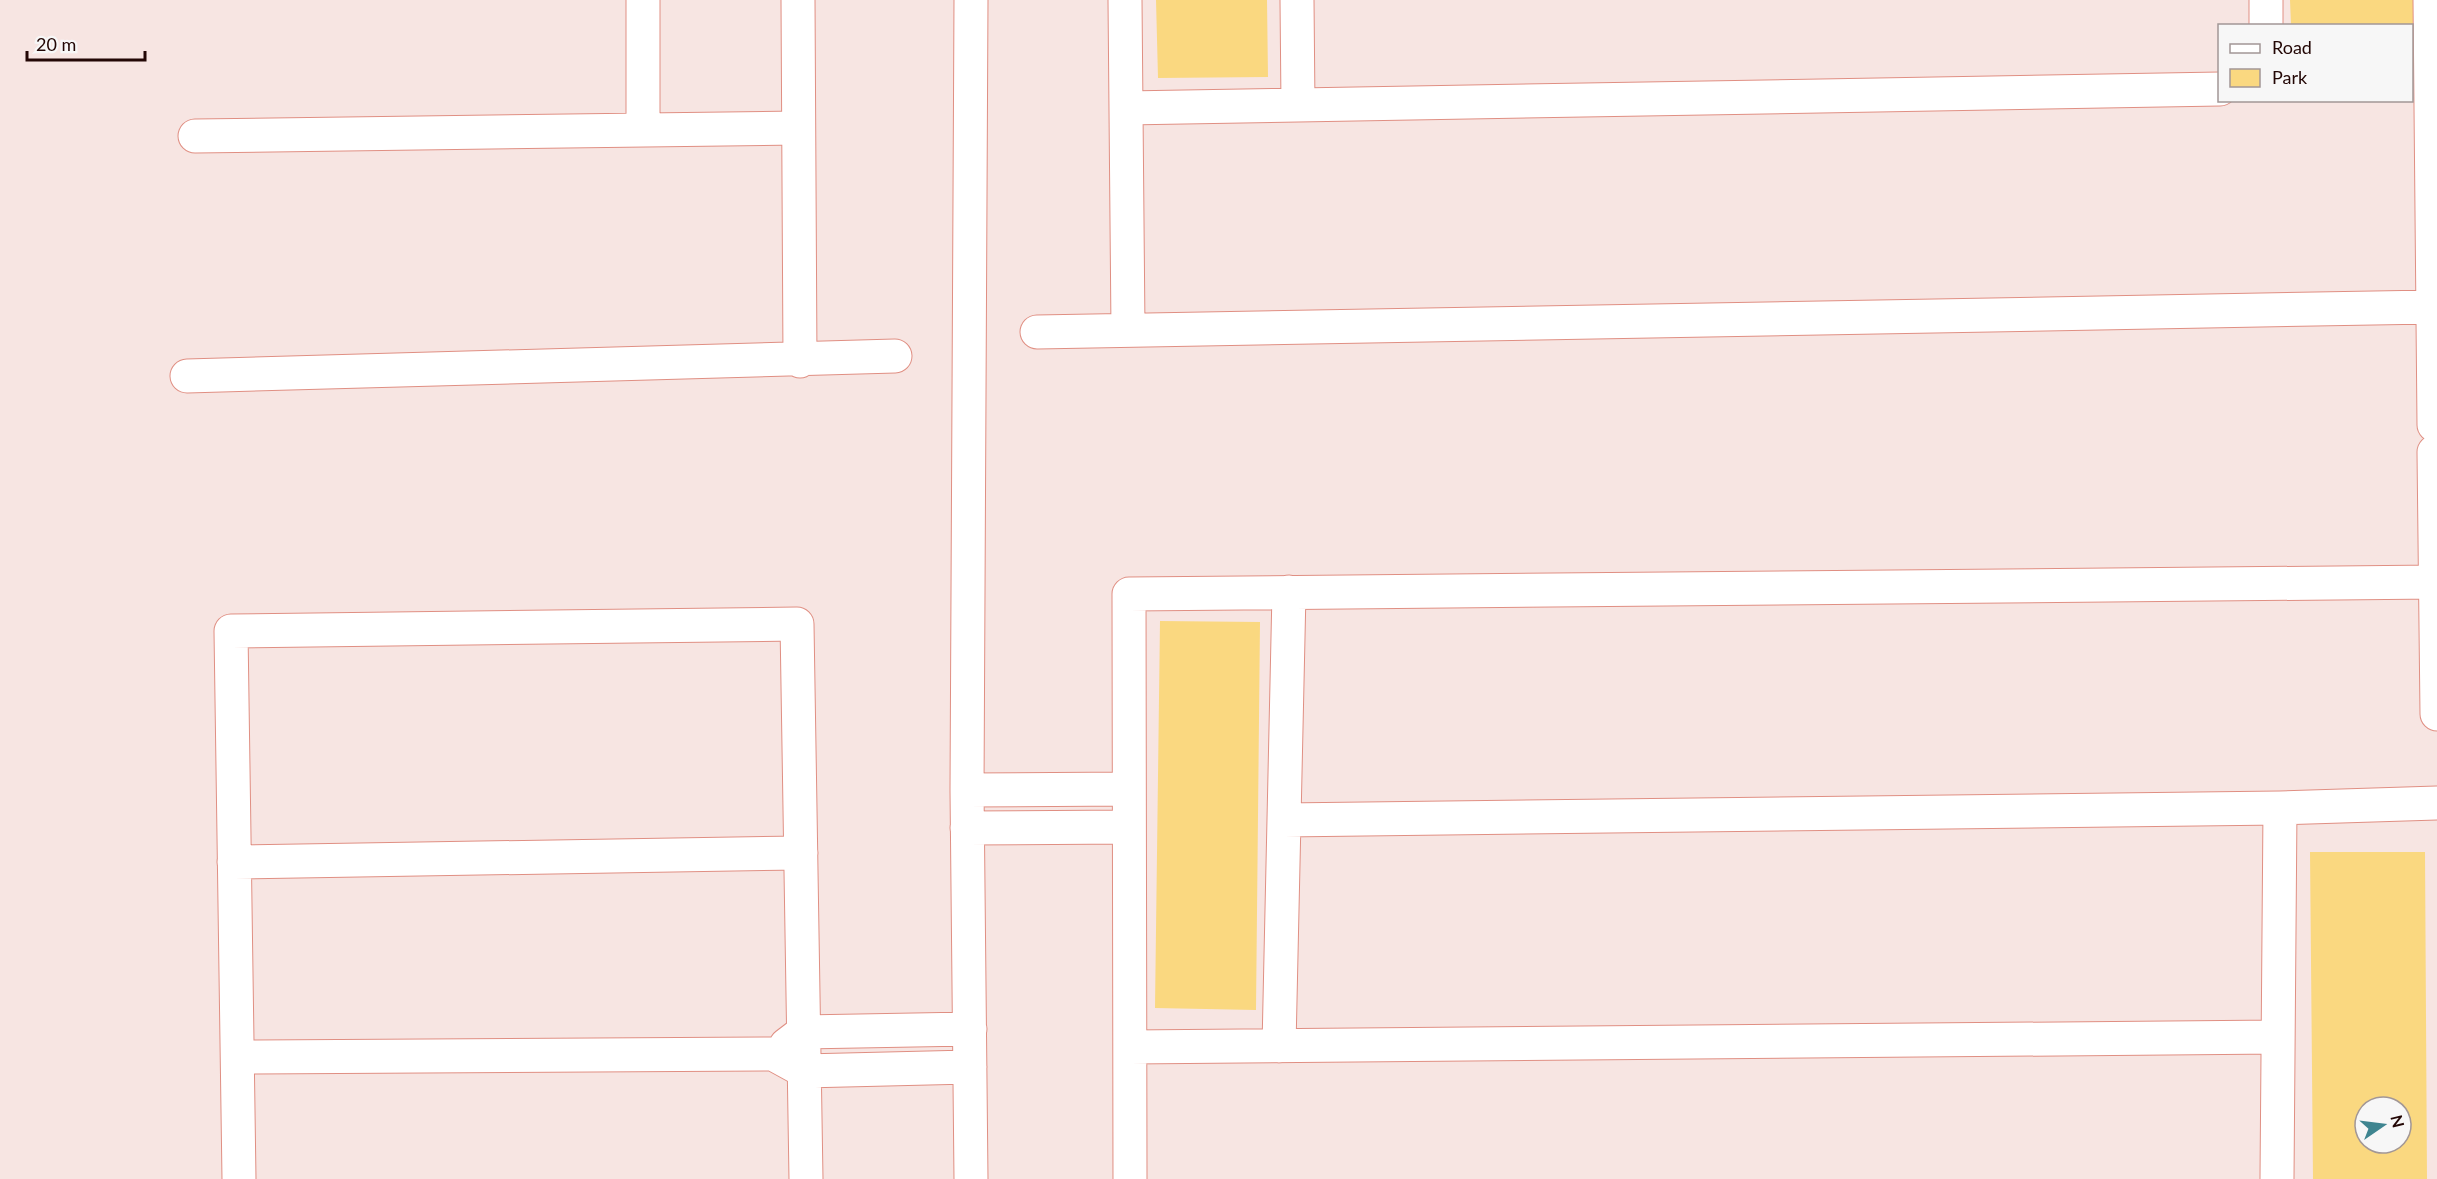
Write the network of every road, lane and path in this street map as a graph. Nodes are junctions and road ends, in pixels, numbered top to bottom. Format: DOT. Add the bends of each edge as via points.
graph roads {
  1 [pos="643,0"];
  2 [pos="798,0"];
  3 [pos="971,0"];
  4 [pos="1125,0"];
  5 [pos="1297,0"];
  6 [pos="2266,0"];
  7 [pos="2430,0"];
  8 [pos="2266,24"];
  9 [pos="2420,86"];
  10 [pos="2218,89"];
  11 [pos="1298,105"];
  12 [pos="1126,108"];
  13 [pos="798,128"];
  14 [pos="643,130"];
  15 [pos="195,136"];
  16 [pos="2432,307"];
  17 [pos="1128,330"];
  18 [pos="1037,332"];
  19 [pos="895,356"];
  20 [pos="800,361"];
  21 [pos="187,376"];
  22 [pos="2436,582"];
  23 [pos="1289,592"];
  24 [pos="2437,714"];
  25 [pos="967,789"];
  26 [pos="1129,789"];
  27 [pos="2437,803"];
  28 [pos="2280,808"];
  29 [pos="1284,820"];
  30 [pos="1129,827"];
  31 [pos="967,828"];
  32 [pos="801,853"];
  33 [pos="234,862"];
  34 [pos="969,1029"];
  35 [pos="803,1032"];
  36 [pos="2277,1037"];
  37 [pos="1279,1046"];
  38 [pos="1130,1047"];
  39 [pos="773,1054"];
  40 [pos="238,1057"];
  41 [pos="970,1067"];
  42 [pos="804,1071"];
  43 [pos="239,1179"];
  44 [pos="806,1179"];
  45 [pos="971,1179"];
  46 [pos="1130,1179"];
  47 [pos="2277,1179"];
  1 -- 14 [label="street"];
  2 -- 13 [label="street"];
  3 -- 25 [label="street"];
  4 -- 12 [label="street"];
  5 -- 11 [label="street"];
  6 -- 8 [label="street"];
  7 -- 9 [label="street"];
  9 -- 16 [label="street"];
  10 -- 11 [label="street"];
  11 -- 12 [label="street"];
  12 -- 17 [label="street"];
  13 -- 14 [label="street"];
  13 -- 20 [label="street"];
  14 -- 15 [label="street"];
  16 -- 17 [label="street"];
  16 -- 22 [label="street"];
  17 -- 18 [label="street"];
  19 -- 20 [label="street"];
  20 -- 21 [label="street"];
  22 -- 23 [label="street"];
  22 -- 24 [label="street"];
  23 -- 26 [label="street" via="1129,594"];
  23 -- 29 [label="street"];
  25 -- 26 [label="street"];
  25 -- 31 [label="street"];
  26 -- 30 [label="street"];
  27 -- 28 [label="street"];
  28 -- 29 [label="street"];
  28 -- 36 [label="street"];
  29 -- 37 [label="street"];
  30 -- 31 [label="street"];
  30 -- 38 [label="street"];
  31 -- 34 [label="street"];
  32 -- 33 [label="street"];
  32 -- 33 [label="street" via="797,624 231,631"];
  32 -- 35 [label="street"];
  33 -- 40 [label="street"];
  34 -- 35 [label="street"];
  34 -- 41 [label="street"];
  35 -- 39 [label="street"];
  35 -- 42 [label="street"];
  36 -- 37 [label="street"];
  36 -- 47 [label="street"];
  37 -- 38 [label="street"];
  38 -- 46 [label="street"];
  39 -- 40 [label="street"];
  39 -- 42 [label="street"];
  40 -- 43 [label="street"];
  41 -- 42 [label="street"];
  41 -- 45 [label="street"];
  42 -- 44 [label="street"];
}
